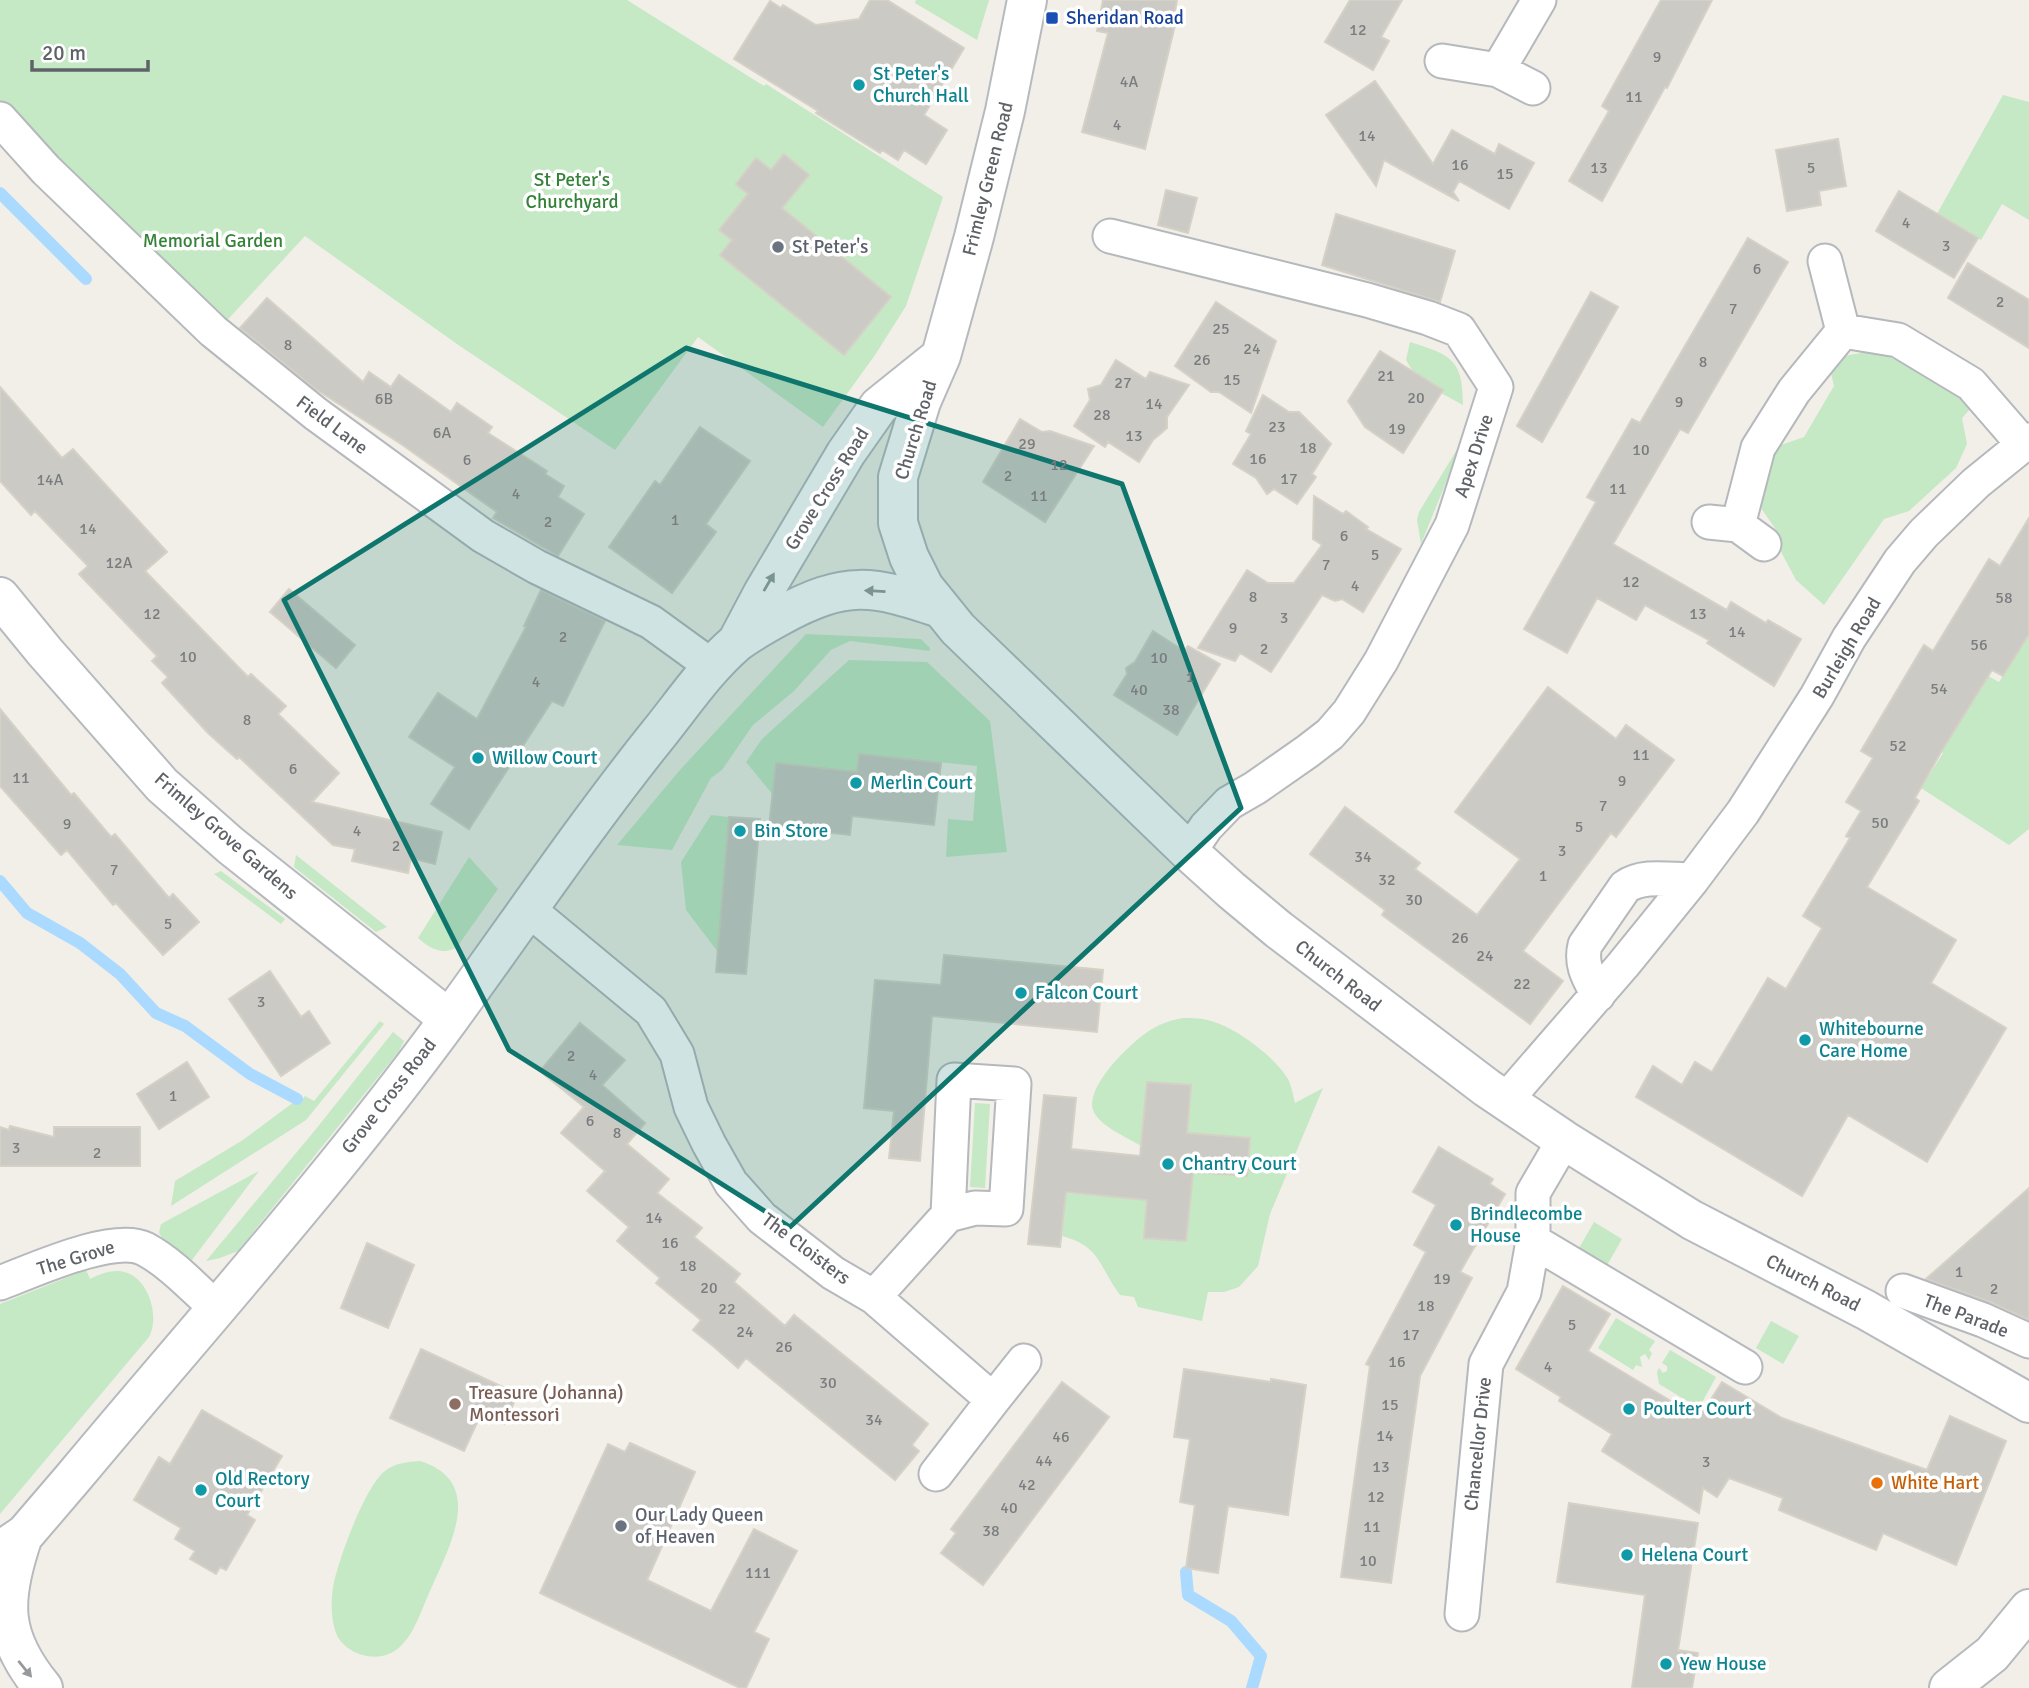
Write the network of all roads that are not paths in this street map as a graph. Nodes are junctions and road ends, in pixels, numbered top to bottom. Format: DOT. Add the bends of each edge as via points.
graph roads {
  1 [pos="1027,0"];
  2 [pos="1539,0"];
  3 [pos="1441,61"];
  4 [pos="1498,70"];
  5 [pos="1533,88"];
  6 [pos="0,119"];
  7 [pos="1110,236"];
  8 [pos="1825,261"];
  9 [pos="1843,331"];
  10 [pos="941,356"];
  11 [pos="2026,442"];
  12 [pos="1737,530"];
  13 [pos="0,597"];
  14 [pos="940,608"];
  15 [pos="725,654"];
  16 [pos="1189,852"];
  17 [pos="1692,880"];
  18 [pos="528,909"];
  19 [pos="1598,995"];
  20 [pos="449,1019"];
  21 [pos="1505,1101"];
  22 [pos="1564,1140"];
  23 [pos="948,1215"];
  24 [pos="1532,1241"];
  25 [pos="0,1283"];
  26 [pos="1903,1291"];
  27 [pos="874,1297"];
  28 [pos="216,1308"];
  29 [pos="2029,1341"];
  30 [pos="1024,1361"];
  31 [pos="1745,1367"];
  32 [pos="993,1400"];
  33 [pos="2029,1402"];
  34 [pos="936,1474"];
  35 [pos="11,1544"];
  36 [pos="2029,1609"];
  37 [pos="1462,1614"];
  38 [pos="2029,1637"];
  39 [pos="1992,1654"];
  40 [pos="43,1688"];
  41 [pos="1949,1688"];
  1 -- 10 [label="main road, Frimley Green Road" via="992,169"];
  2 -- 4 [label="street"];
  3 -- 4 [label="street"];
  4 -- 5 [label="street"];
  6 -- 15 [label="street, Field Lane" via="46,170 213,331 316,414 483,536 558,578"];
  7 -- 16 [label="street, Apex Drive" via="1367,300 1459,330 1496,387 1452,525 1349,712 1308,751 1229,803"];
  8 -- 9 [label="street"];
  9 -- 11 [label="street" via="1898,340 1971,384"];
  9 -- 12 [label="street" via="1794,391 1758,448"];
  10 -- 14 [label="main road, Church Road" via="900,466 897,511 915,571"];
  15 -- 10 [label="main road, Grove Cross Road, one-way" via="879,407"];
  11 -- 17 [label="street, Burleigh Road" via="1976,483 1900,561 1764,780"];
  13 -- 20 [label="main road, Frimley Grove Gardens" via="162,785 230,845"];
  14 -- 15 [label="main road, Grove Cross Road, one-way" via="890,592 845,590 791,611"];
  14 -- 16 [label="main road, Church Road"];
  15 -- 18 [label="main road, Grove Cross Road" via="620,781"];
  16 -- 21 [label="main road, Church Road" via="1279,930"];
  17 -- 19 [label="street, Burleigh Road"];
  17 -- 19 [label="street" via="1642,879 1625,887 1582,955"];
  18 -- 20 [label="main road, Grove Cross Road"];
  18 -- 27 [label="street, The Cloisters" via="651,1011 677,1054 691,1107 709,1144 731,1183 762,1218"];
  19 -- 21 [label="street, Burleigh Road"];
  20 -- 28 [label="main road, Grove Cross Road" via="376,1116"];
  21 -- 22 [label="main road, Church Road"];
  22 -- 24 [label="street, Chancellor Drive" via="1533,1193"];
  22 -- 33 [label="main road, Church Road" via="1692,1220"];
  23 -- 27 [label="street"];
  24 -- 31 [label="street"];
  24 -- 37 [label="street, Chancellor Drive" via="1524,1292 1486,1364"];
  25 -- 28 [label="street, The Grove" via="83,1253 123,1244 142,1248 159,1259"];
  26 -- 29 [label="street, The Parade"];
  27 -- 32 [label="street, The Cloisters"];
  28 -- 35 [label="main road, Grove Cross Road"];
  30 -- 32 [label="street"];
  32 -- 34 [label="street"];
  35 -- 40 [label="main road, Grove Cross Road, one-way" via="3,1612 7,1638 15,1656"];
  36 -- 39 [label="main road"];
  38 -- 39 [label="main road"];
  39 -- 41 [label="main road"];
}
